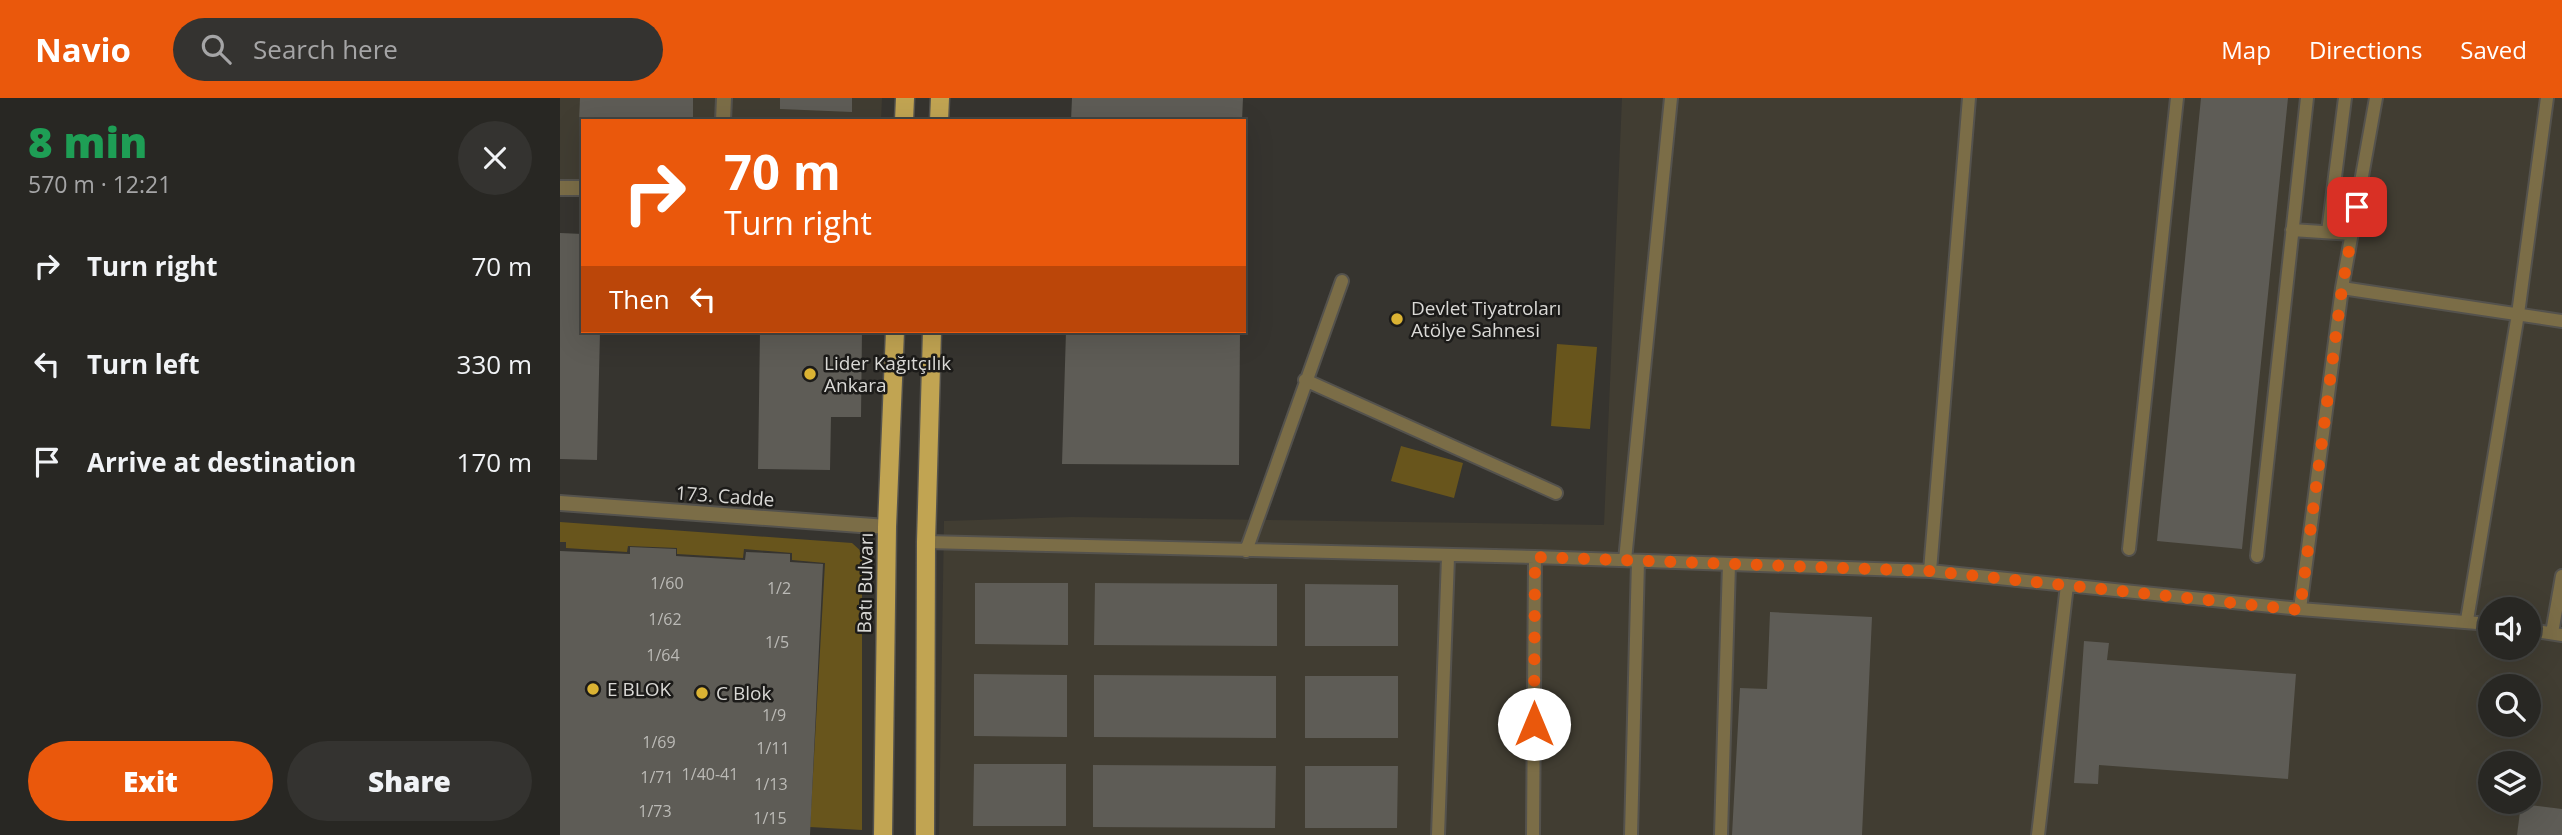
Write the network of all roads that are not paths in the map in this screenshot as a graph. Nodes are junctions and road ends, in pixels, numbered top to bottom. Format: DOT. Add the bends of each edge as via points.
graph roads {
  1 [pos="724,98"];
  2 [pos="905,98"];
  3 [pos="940,98"];
  4 [pos="1671,98"];
  5 [pos="1969,98"];
  6 [pos="2177,98"];
  7 [pos="2307,98"];
  8 [pos="2345,98"];
  9 [pos="2376,98"];
  10 [pos="2547,98"];
  11 [pos="723,119"];
  12 [pos="904,119"];
  13 [pos="939,119"];
  14 [pos="560,188"];
  15 [pos="581,188"];
  16 [pos="2292,229"];
  17 [pos="2328,232"];
  18 [pos="2352,234"];
  19 [pos="1342,281"];
  20 [pos="2342,288"];
  21 [pos="2518,314"];
  22 [pos="2562,321"];
  23 [pos="895,333"];
  24 [pos="932,333"];
  25 [pos="1305,380"];
  26 [pos="1556,493"];
  27 [pos="560,503"];
  28 [pos="887,527"];
  29 [pos="926,542"];
  30 [pos="2129,549"];
  31 [pos="1246,551"];
  32 [pos="2257,556"];
  33 [pos="1448,557"];
  34 [pos="1535,557"];
  35 [pos="1631,561"];
  36 [pos="1729,564"];
  37 [pos="1930,571"];
  38 [pos="2562,576"];
  39 [pos="2067,585"];
  40 [pos="2300,610"];
  41 [pos="2467,620"];
  42 [pos="2478,622"];
  43 [pos="2557,634"];
  44 [pos="883,835"];
  45 [pos="925,835"];
  46 [pos="1438,835"];
  47 [pos="1533,835"];
  48 [pos="1631,835"];
  49 [pos="1721,835"];
  50 [pos="2038,835"];
  1 -- 11 [label="street"];
  2 -- 12 [label="main road"];
  3 -- 13 [label="main road"];
  4 -- 35 [label="street"];
  5 -- 37 [label="street"];
  6 -- 30 [label="street"];
  7 -- 16 [label="street"];
  8 -- 17 [label="street"];
  9 -- 18 [label="street"];
  10 -- 21 [label="street"];
  14 -- 15 [label="street"];
  16 -- 17 [label="street"];
  16 -- 32 [label="street"];
  17 -- 18 [label="street"];
  18 -- 20 [label="street"];
  19 -- 25 [label="street"];
  20 -- 21 [label="street"];
  20 -- 40 [label="street"];
  21 -- 22 [label="street"];
  21 -- 41 [label="street"];
  23 -- 28 [label="main road, Batı Bulvarı"];
  24 -- 29 [label="main road"];
  25 -- 26 [label="street"];
  25 -- 31 [label="street"];
  27 -- 28 [label="street, 173. Cadde"];
  28 -- 44 [label="main road, Batı Bulvarı"];
  29 -- 31 [label="street"];
  29 -- 45 [label="main road"];
  31 -- 33 [label="street"];
  33 -- 34 [label="street"];
  33 -- 46 [label="street"];
  34 -- 35 [label="street"];
  34 -- 47 [label="street"];
  35 -- 36 [label="street"];
  35 -- 48 [label="street"];
  36 -- 37 [label="street"];
  36 -- 49 [label="street"];
  37 -- 39 [label="street"];
  38 -- 43 [label="street"];
  39 -- 40 [label="street"];
  39 -- 50 [label="street"];
  40 -- 41 [label="street"];
  41 -- 42 [label="street"];
}
